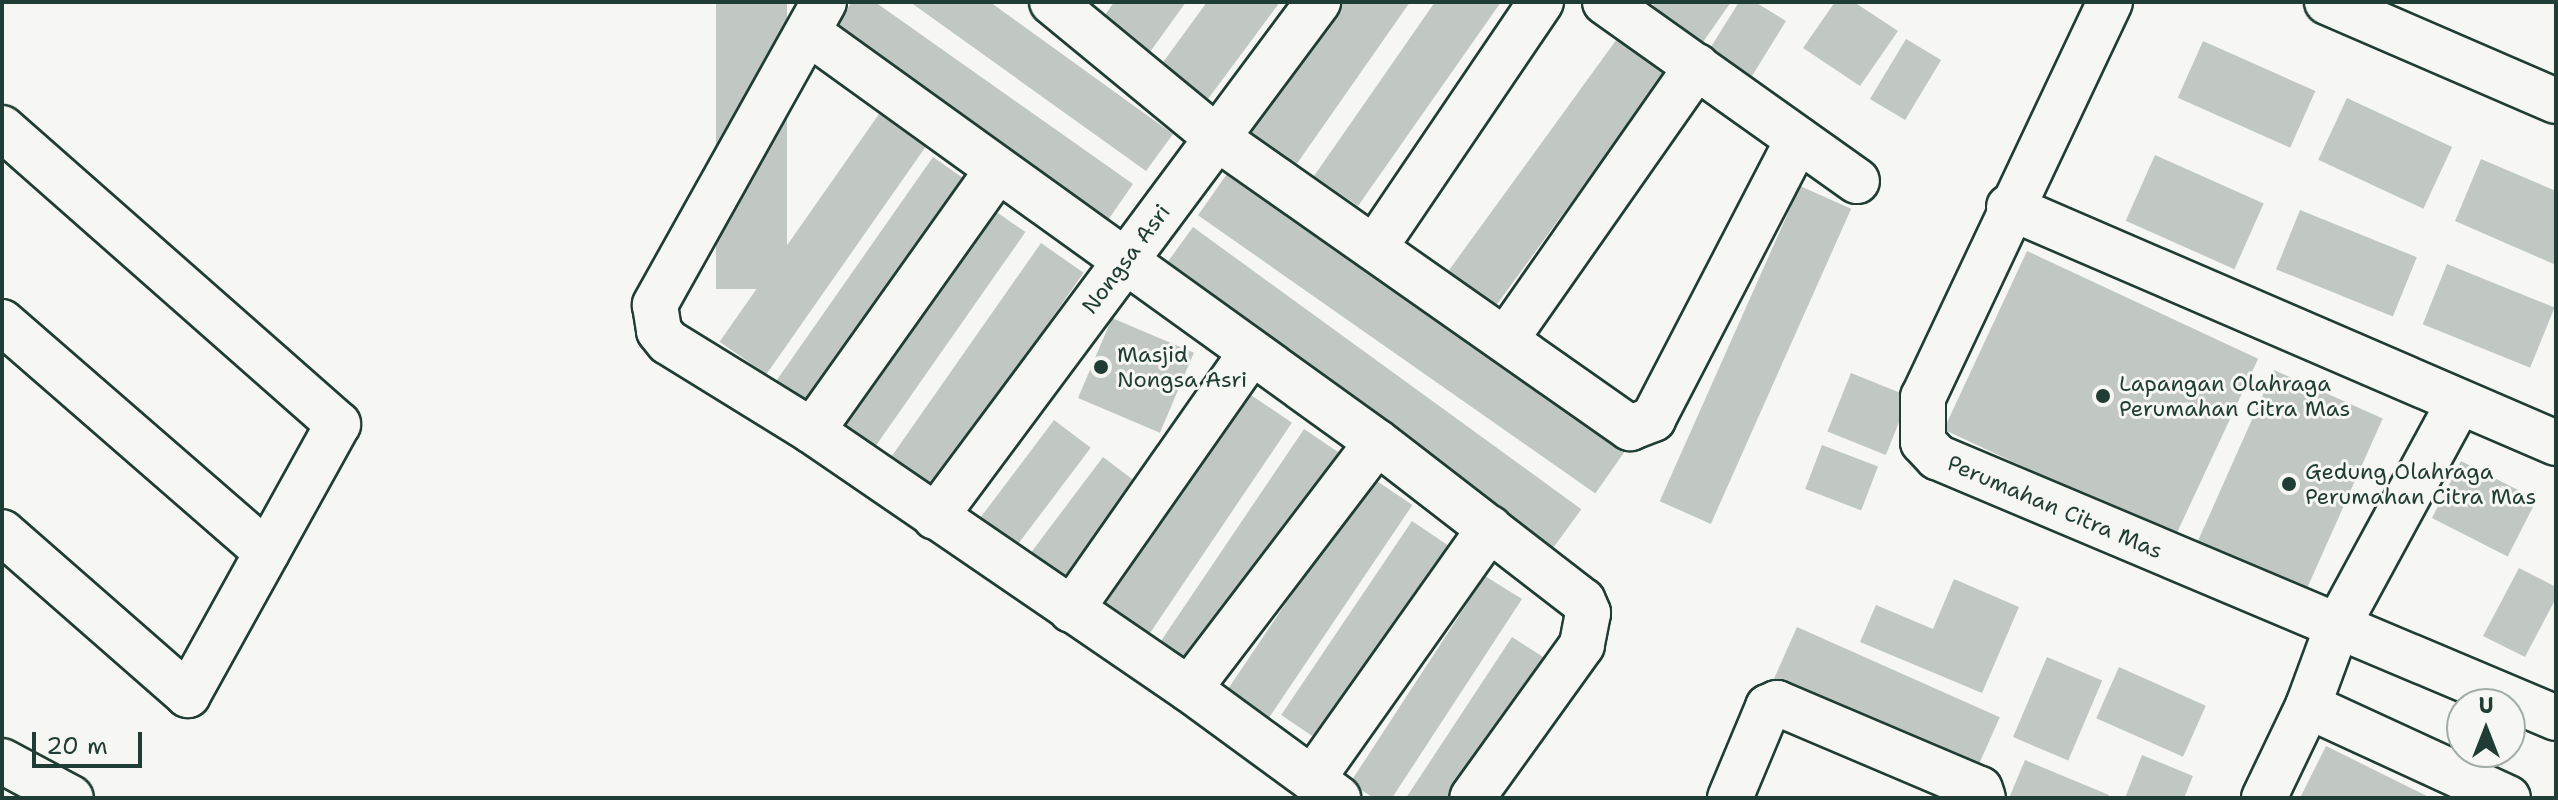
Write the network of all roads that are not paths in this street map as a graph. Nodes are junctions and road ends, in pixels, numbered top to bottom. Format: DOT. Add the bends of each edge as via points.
graph roads {
  1 [pos="1318,2"];
  2 [pos="1541,2"];
  3 [pos="1605,2"];
  4 [pos="2110,2"];
  5 [pos="2327,2"];
  6 [pos="1075,9"];
  7 [pos="817,17"];
  8 [pos="1697,66"];
  9 [pos="2556,101"];
  10 [pos="2,128"];
  11 [pos="1217,138"];
  12 [pos="1798,139"];
  13 [pos="997,171"];
  14 [pos="1857,181"];
  15 [pos="2009,207"];
  16 [pos="1375,247"];
  17 [pos="1125,261"];
  18 [pos="2,322"];
  19 [pos="1506,339"];
  20 [pos="1250,354"];
  21 [pos="2459,402"];
  22 [pos="812,431"];
  23 [pos="1377,442"];
  24 [pos="2556,443"];
  25 [pos="935,517"];
  26 [pos="1490,528"];
  27 [pos="2,532"];
  28 [pos="267,552"];
  29 [pos="1071,610"];
  30 [pos="2337,627"];
  31 [pos="1189,689"];
  32 [pos="2308,706"];
  33 [pos="2556,718"];
  34 [pos="2,761"];
  35 [pos="1326,788"];
  36 [pos="71,798"];
  37 [pos="1472,798"];
  38 [pos="1730,798"];
  39 [pos="1983,798"];
  40 [pos="2264,798"];
  41 [pos="2508,798"];
  1 -- 11 [label="street, Nongsa Asri"];
  2 -- 16 [label="street"];
  3 -- 8 [label="street"];
  4 -- 15 [label="street, Perumahan Citra Mas"];
  5 -- 9 [label="street"];
  6 -- 11 [label="street"];
  7 -- 13 [label="street"];
  7 -- 22 [label="street" via="655,305 659,331 668,342"];
  8 -- 12 [label="street"];
  8 -- 19 [label="street"];
  10 -- 28 [label="street" via="338,424"];
  11 -- 16 [label="street"];
  11 -- 17 [label="street, Nongsa Asri"];
  12 -- 14 [label="street"];
  12 -- 19 [label="street" via="1653,419 1630,428"];
  13 -- 17 [label="street"];
  13 -- 22 [label="street"];
  15 -- 21 [label="street"];
  15 -- 30 [label="street, Perumahan Citra Mas" via="1923,397 1923,442 1937,457"];
  16 -- 19 [label="street"];
  17 -- 20 [label="street"];
  17 -- 25 [label="street, Nongsa Asri"];
  18 -- 28 [label="street"];
  20 -- 23 [label="street"];
  20 -- 29 [label="street"];
  21 -- 24 [label="street"];
  21 -- 30 [label="street"];
  22 -- 25 [label="street"];
  23 -- 26 [label="street"];
  23 -- 31 [label="street"];
  25 -- 29 [label="street"];
  26 -- 35 [label="street"];
  26 -- 37 [label="street" via="1583,601 1588,628 1582,645"];
  27 -- 28 [label="street" via="188,695"];
  29 -- 31 [label="street"];
  30 -- 32 [label="street"];
  30 -- 33 [label="street, Perumahan Citra Mas"];
  31 -- 35 [label="street"];
  32 -- 40 [label="street"];
  32 -- 41 [label="street"];
  34 -- 36 [label="street"];
  38 -- 39 [label="street" via="1768,707 1783,703 1980,789"];
}
